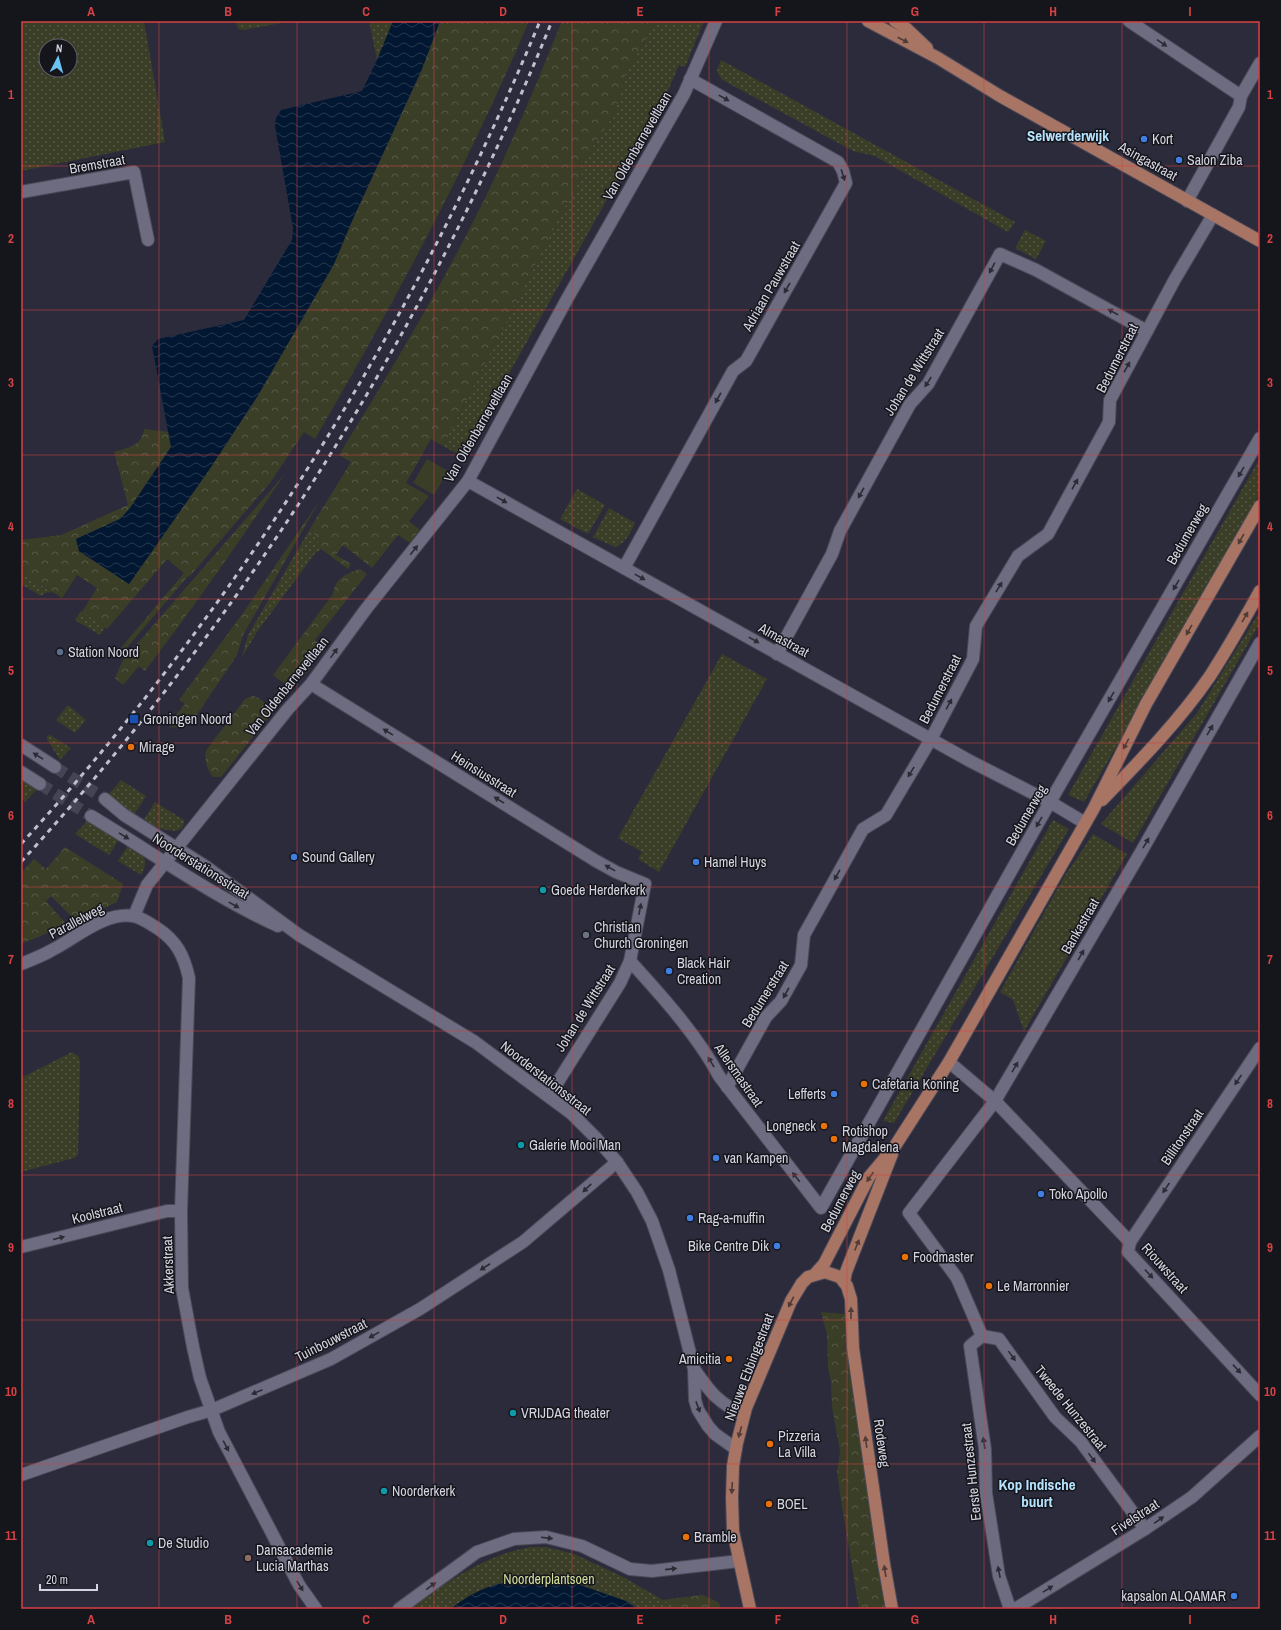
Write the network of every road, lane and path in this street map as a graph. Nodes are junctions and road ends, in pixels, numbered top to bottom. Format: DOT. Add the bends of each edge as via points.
graph roads {
  1 [pos="716,21"];
  2 [pos="868,21"];
  3 [pos="895,21"];
  4 [pos="1129,21"];
  5 [pos="938,58"];
  6 [pos="1260,62"];
  7 [pos="690,79"];
  8 [pos="1241,96"];
  9 [pos="21,192"];
  10 [pos="1187,200"];
  11 [pos="1213,215"];
  12 [pos="148,240"];
  13 [pos="1260,241"];
  14 [pos="1147,331"];
  15 [pos="1260,438"];
  16 [pos="468,481"];
  17 [pos="1260,506"];
  18 [pos="624,568"];
  19 [pos="1260,591"];
  20 [pos="1260,643"];
  21 [pos="774,652"];
  22 [pos="311,684"];
  23 [pos="931,739"];
  24 [pos="21,745"];
  25 [pos="55,767"];
  26 [pos="21,772"];
  27 [pos="40,784"];
  28 [pos="105,799"];
  29 [pos="1050,802"];
  30 [pos="1094,808"];
  31 [pos="91,816"];
  32 [pos="1086,823"];
  33 [pos="177,848"];
  34 [pos="165,862"];
  35 [pos="645,884"];
  36 [pos="134,916"];
  37 [pos="300,935"];
  38 [pos="630,961"];
  39 [pos="21,964"];
  40 [pos="1258,1055"];
  41 [pos="949,1062"];
  42 [pos="727,1088"];
  43 [pos="549,1096"];
  44 [pos="996,1101"];
  45 [pos="895,1146"];
  46 [pos="617,1162"];
  47 [pos="821,1208"];
  48 [pos="182,1211"];
  49 [pos="1130,1242"];
  50 [pos="21,1247"];
  51 [pos="816,1273"];
  52 [pos="844,1282"];
  53 [pos="982,1336"];
  54 [pos="694,1369"];
  55 [pos="1260,1395"];
  56 [pos="212,1410"];
  57 [pos="744,1415"];
  58 [pos="1260,1436"];
  59 [pos="736,1449"];
  60 [pos="21,1475"];
  61 [pos="1145,1529"];
  62 [pos="739,1561"];
  63 [pos="316,1609"];
  64 [pos="400,1609"];
  65 [pos="750,1609"];
  66 [pos="892,1609"];
  67 [pos="1010,1609"];
  68 [pos="1015,1609"];
  1 -- 7 [label="street, Van Oldenbarneveltlaan"];
  2 -- 5 [label="main road, Asingastraat, one-way"];
  3 -- 5 [label="main road, Asingastraat" via="907,28"];
  4 -- 8 [label="street, one-way"];
  5 -- 10 [label="main road, Asingastraat" via="1000,96"];
  6 -- 8 [label="street"];
  7 -- 16 [label="street, Van Oldenbarneveltlaan"];
  7 -- 18 [label="street, Adriaan Pauwstraat, one-way" via="838,162 846,183 746,361 733,371"];
  8 -- 10 [label="street" via="1239,107"];
  9 -- 12 [label="street, Bremstraat" via="134,172"];
  10 -- 11 [label="main road, Asingastraat"];
  11 -- 13 [label="main road, Asingastraat"];
  11 -- 14 [label="street, Bedumerstraat"];
  14 -- 21 [label="street, Johan de Wittstraat, one-way" via="1036,270 1000,254 928,384 910,404 840,531 832,554"];
  23 -- 14 [label="street, Bedumerstraat, one-way" via="973,659 976,626 1018,556 1048,534 1109,422 1110,400"];
  15 -- 29 [label="street, Bedumerweg, one-way"];
  16 -- 18 [label="street, Almastraat, one-way"];
  22 -- 16 [label="street, Van Oldenbarneveltlaan, one-way" via="366,609"];
  17 -- 30 [label="main road, Bedumerweg, one-way" via="1146,704"];
  18 -- 21 [label="street, Almastraat, one-way"];
  30 -- 19 [label="main road, Bedumerweg, one-way" via="1151,750 1182,713 1210,676"];
  44 -- 20 [label="street, Bankastraat, one-way"];
  21 -- 23 [label="street, Almastraat"];
  22 -- 33 [label="street, Van Oldenbarneveltlaan"];
  35 -- 22 [label="street, Heinsiusstraat, one-way" via="596,861"];
  23 -- 29 [label="street, Almastraat"];
  23 -- 42 [label="street, Bedumerstraat, one-way" via="886,815 862,829 804,935 801,965 781,1001 766,1017"];
  25 -- 24 [label="street, one-way"];
  26 -- 27 [label="street"];
  28 -- 33 [label="street, Noorderstationsstraat" via="124,815"];
  29 -- 32 [label="street, Almastraat"];
  29 -- 47 [label="street, Bedumerweg, one-way"];
  30 -- 32 [label="main road, Bedumerweg"];
  31 -- 34 [label="street, Noorderstationsstraat, one-way"];
  32 -- 41 [label="main road, Bedumerweg"];
  33 -- 34 [label="street, Van Oldenbarneveltlaan"];
  33 -- 37 [label="street, Noorderstationsstraat"];
  34 -- 36 [label="street" via="147,885"];
  34 -- 37 [label="street, Noorderstationsstraat, one-way" via="248,912"];
  38 -- 35 [label="street, Johan de Wittstraat, one-way"];
  36 -- 39 [label="street, Parallelweg" via="118,916 101,922 52,950"];
  36 -- 48 [label="street, Akkerstraat" via="164,932 176,945 185,959 189,978"];
  37 -- 43 [label="street, Noorderstationsstraat" via="475,1042"];
  42 -- 38 [label="street, Allersmastraat, one-way" via="711,1061 664,999"];
  38 -- 43 [label="street, Johan de Wittstraat" via="620,983"];
  40 -- 49 [label="street, Billitonstraat, one-way"];
  41 -- 44 [label="street, Riouwstraat"];
  41 -- 45 [label="main road, Bedumerweg"];
  47 -- 42 [label="street, Allersmastraat, one-way"];
  43 -- 46 [label="street, Noorderstationsstraat" via="572,1114"];
  44 -- 49 [label="street, Riouwstraat"];
  44 -- 53 [label="street, Bankastraat" via="909,1213 956,1278"];
  45 -- 51 [label="main road, Bedumerweg, one-way" via="869,1177 824,1264"];
  52 -- 45 [label="main road, Bedumerweg, one-way"];
  46 -- 54 [label="street, Noorderstationsstraat" via="637,1192 654,1227 669,1270"];
  46 -- 56 [label="street, Tuinbouwstraat, one-way" via="523,1242 420,1309 331,1360"];
  50 -- 48 [label="street, Koolstraat, one-way" via="167,1211"];
  48 -- 56 [label="street, Akkerstraat" via="182,1288 200,1378"];
  49 -- 55 [label="street, Riouwstraat, one-way" via="1128,1252"];
  51 -- 52 [label="main road" via="833,1274"];
  51 -- 57 [label="main road, Nieuwe Ebbingestraat, one-way" via="802,1283 791,1301"];
  66 -- 52 [label="main road, Rodeweg, one-way" via="853,1348 850,1291"];
  53 -- 61 [label="street, Tweede Hunzestraat, one-way" via="999,1339 1055,1416 1081,1442"];
  67 -- 53 [label="street, Eerste Hunzestraat, one-way" via="999,1576 987,1501 985,1449 970,1346"];
  54 -- 57 [label="street, Noorderstationsstraat" via="710,1393"];
  54 -- 59 [label="street, Noorderstationsstraat, one-way" via="695,1400 703,1419 715,1434"];
  56 -- 60 [label="street, Tuinbouwstraat"];
  56 -- 63 [label="street, Akkerstraat, one-way" via="222,1439 299,1585"];
  57 -- 59 [label="main road, Nieuwe Ebbingestraat, one-way"];
  61 -- 58 [label="street, Fivelstraat, one-way" via="1192,1497"];
  59 -- 62 [label="main road, Nieuwe Ebbingestraat, one-way" via="732,1498 733,1531"];
  68 -- 61 [label="street, Fivelstraat, one-way"];
  64 -- 62 [label="street, one-way" via="477,1552 514,1539 546,1537 582,1546 630,1569 652,1571"];
  62 -- 65 [label="main road, Nieuwe Ebbingestraat"];
}
